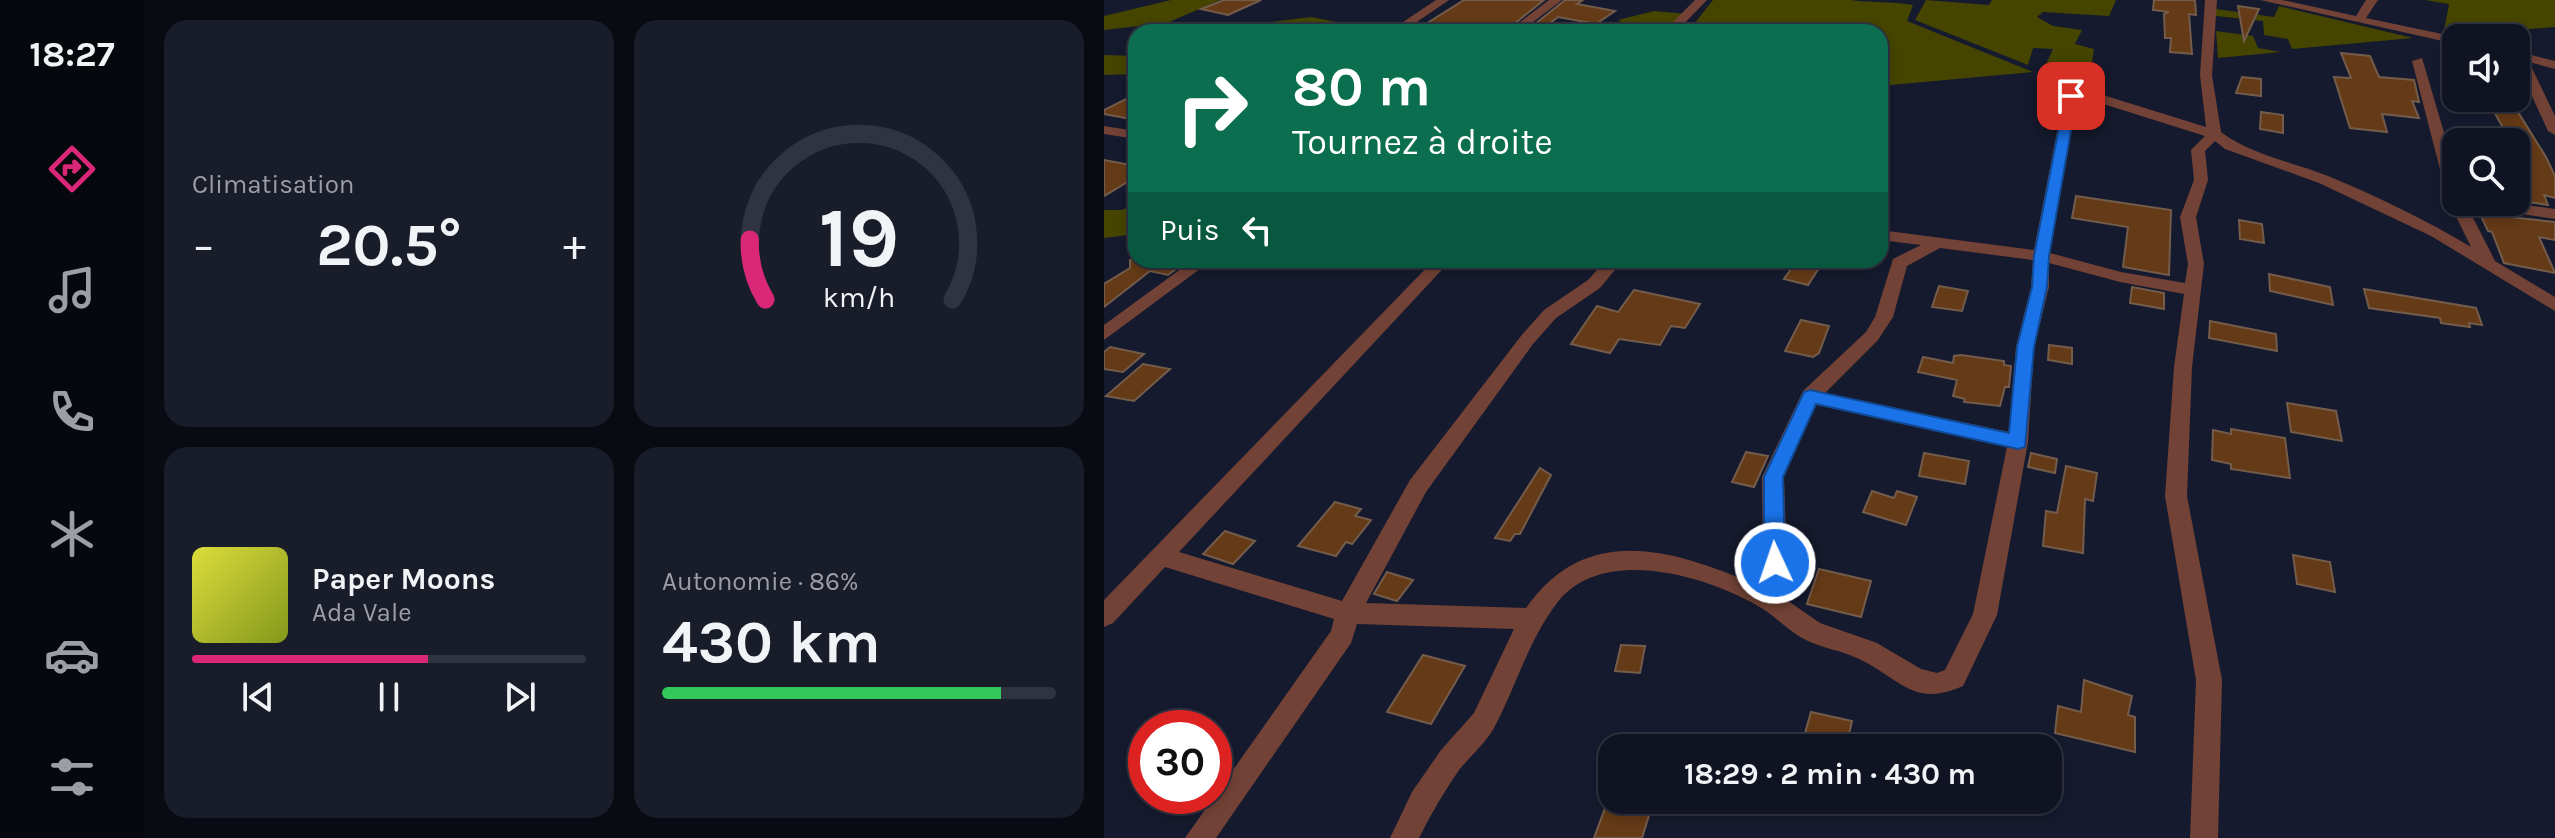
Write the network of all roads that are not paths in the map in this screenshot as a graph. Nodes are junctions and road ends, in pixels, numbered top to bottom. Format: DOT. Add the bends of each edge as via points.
graph roads {
  1 [pos="1443,0"];
  2 [pos="1556,0"];
  3 [pos="1701,0"];
  4 [pos="2211,0"];
  5 [pos="2266,0"];
  6 [pos="2372,0"];
  7 [pos="2359,20"];
  8 [pos="1407,24"];
  9 [pos="1524,24"];
  10 [pos="1677,24"];
  11 [pos="2442,37"];
  12 [pos="2530,58"];
  13 [pos="2418,61"];
  14 [pos="2555,65"];
  15 [pos="2070,69"];
  16 [pos="2530,80"];
  17 [pos="2071,96"];
  18 [pos="1128,122"];
  19 [pos="1108,131"];
  20 [pos="2555,131"];
  21 [pos="1128,134"];
  22 [pos="2214,134"];
  23 [pos="2442,149"];
  24 [pos="2530,210"];
  25 [pos="2555,214"];
  26 [pos="2464,216"];
  27 [pos="1888,236"];
  28 [pos="1937,243"];
  29 [pos="2041,256"];
  30 [pos="2487,262"];
  31 [pos="1193,268"];
  32 [pos="1435,268"];
  33 [pos="1608,268"];
  34 [pos="2194,290"];
  35 [pos="2555,305"];
  36 [pos="1104,334"];
  37 [pos="1810,396"];
  38 [pos="2018,442"];
  39 [pos="1161,556"];
  40 [pos="1770,601"];
  41 [pos="1348,613"];
  42 [pos="1104,616"];
  43 [pos="1533,619"];
  44 [pos="1199,838"];
  45 [pos="1404,838"];
  46 [pos="2204,838"];
  1 -- 8 [label="street"];
  2 -- 9 [label="street"];
  3 -- 10 [label="street"];
  4 -- 22 [label="street" via="2206,75"];
  5 -- 7 [label="street"];
  6 -- 7 [label="street"];
  7 -- 11 [label="street"];
  12 -- 14 [label="street"];
  13 -- 23 [label="street"];
  15 -- 17 [label="street"];
  16 -- 20 [label="street"];
  17 -- 22 [label="street" via="2098,98"];
  17 -- 29 [label="street"];
  18 -- 19 [label="street"];
  19 -- 21 [label="street"];
  22 -- 30 [label="street" via="2230,146 2372,202"];
  22 -- 34 [label="street" via="2198,150 2201,180 2188,217 2196,264"];
  24 -- 25 [label="street"];
  26 -- 30 [label="street"];
  27 -- 28 [label="street"];
  28 -- 29 [label="street"];
  28 -- 37 [label="street" via="1899,263 1884,317 1872,336"];
  29 -- 34 [label="street"];
  29 -- 38 [label="street" via="2040,287 2025,347"];
  30 -- 35 [label="street"];
  31 -- 36 [label="street"];
  32 -- 39 [label="street"];
  33 -- 41 [label="street" via="1594,284 1559,306 1527,340 1418,486"];
  34 -- 46 [label="street" via="2183,367 2176,496 2209,680"];
  37 -- 38 [label="street"];
  37 -- 40 [label="street" via="1773,477 1775,563"];
  38 -- 40 [label="street" via="1985,615 1954,678 1938,685 1916,680 1868,651 1812,631"];
  39 -- 41 [label="street"];
  39 -- 42 [label="street"];
  40 -- 43 [label="street" via="1693,568 1604,561 1565,579"];
  41 -- 43 [label="street"];
  41 -- 44 [label="street" via="1342,635"];
  43 -- 45 [label="street" via="1483,722 1444,770"];
}
